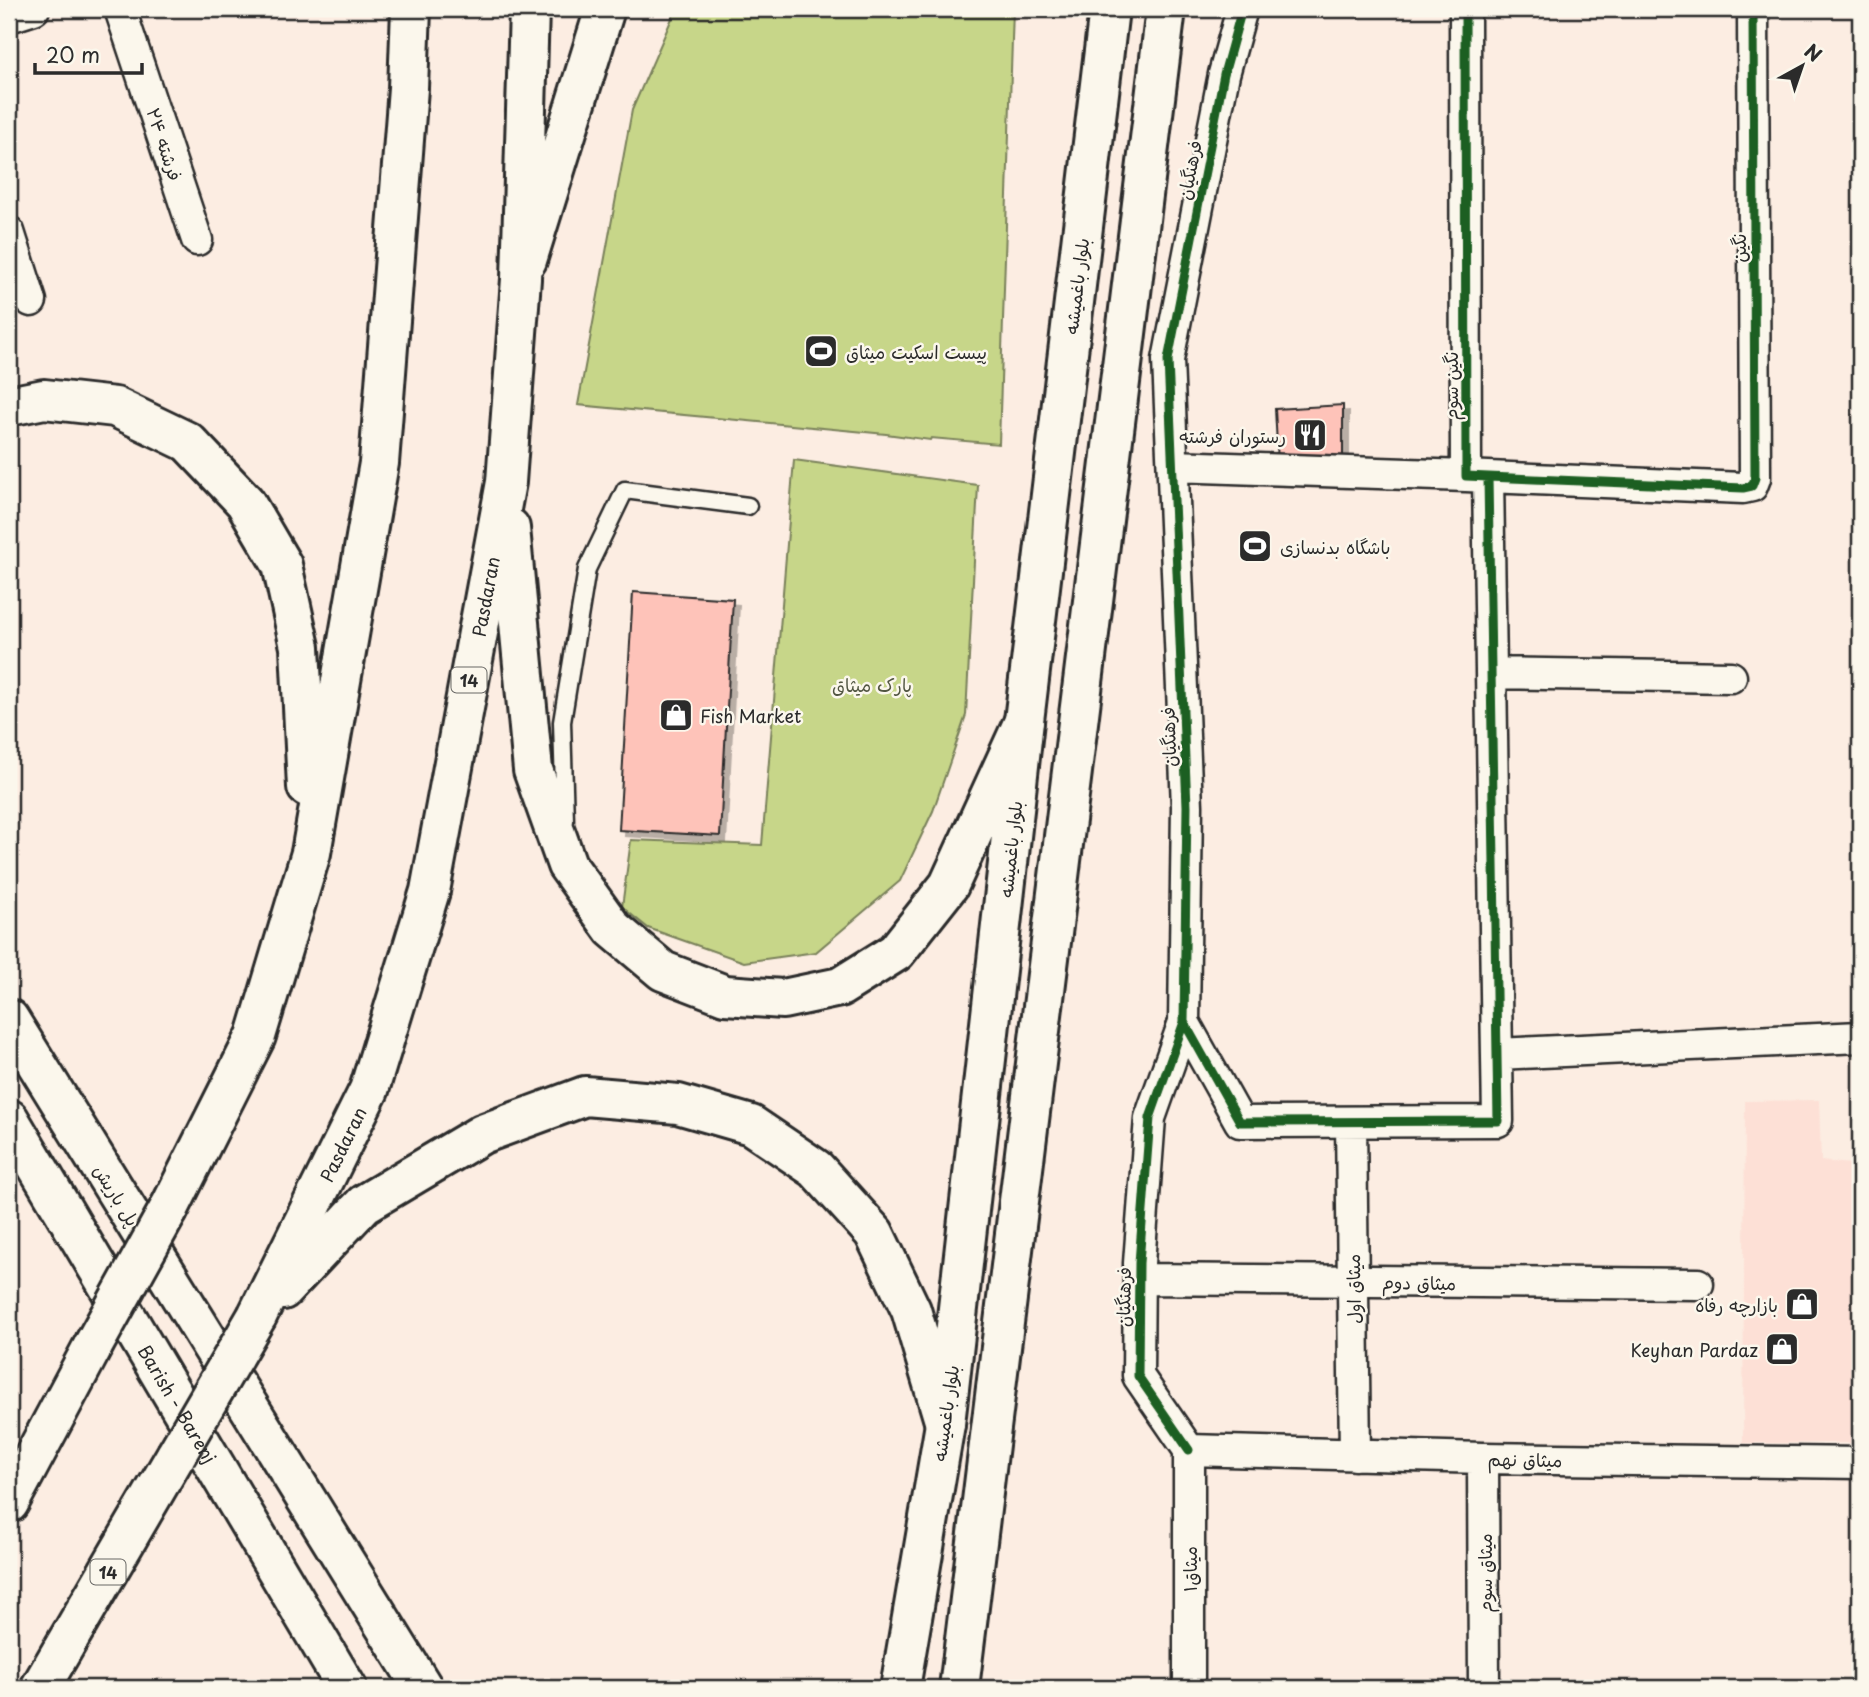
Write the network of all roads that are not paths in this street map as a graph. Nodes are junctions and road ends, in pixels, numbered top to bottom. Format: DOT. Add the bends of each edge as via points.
graph roads {
  1 [pos="33,9"];
  2 [pos="120,9"];
  3 [pos="411,9"];
  4 [pos="529,9"];
  5 [pos="605,9"];
  6 [pos="1109,9"];
  7 [pos="1166,9"];
  8 [pos="1242,9"];
  9 [pos="1465,9"];
  10 [pos="1752,9"];
  11 [pos="9,17"];
  12 [pos="9,232"];
  13 [pos="197,240"];
  14 [pos="521,279"];
  15 [pos="31,301"];
  16 [pos="1124,354"];
  17 [pos="1168,359"];
  18 [pos="9,406"];
  19 [pos="1173,466"];
  20 [pos="1477,477"];
  21 [pos="506,482"];
  22 [pos="748,506"];
  23 [pos="1491,673"];
  24 [pos="1731,677"];
  25 [pos="1024,721"];
  26 [pos="310,853"];
  27 [pos="567,865"];
  28 [pos="9,1019"];
  29 [pos="1184,1022"];
  30 [pos="1860,1037"];
  31 [pos="1497,1054"];
  32 [pos="9,1119"];
  33 [pos="1351,1122"];
  34 [pos="1139,1279"];
  35 [pos="1353,1281"];
  36 [pos="1698,1284"];
  37 [pos="257,1316"];
  38 [pos="945,1424"];
  39 [pos="1189,1450"];
  40 [pos="1355,1455"];
  41 [pos="1483,1458"];
  42 [pos="1860,1463"];
  43 [pos="9,1503"];
  44 [pos="40,1688"];
  45 [pos="347,1688"];
  46 [pos="423,1688"];
  47 [pos="900,1688"];
  48 [pos="960,1688"];
  49 [pos="1189,1688"];
  50 [pos="1484,1688"];
  1 -- 11 [label="street"];
  2 -- 13 [label="street, فرشته ۲۴"];
  3 -- 26 [label="main road" via="379,463"];
  4 -- 14 [label="main road, Pasdaran / 14"];
  5 -- 14 [label="main road"];
  6 -- 25 [label="main road, بلوار باغمیشه"];
  7 -- 16 [label="main road"];
  8 -- 17 [label="street, فرهنگیان" via="1224,74"];
  9 -- 20 [label="street, نگین سوم"];
  10 -- 20 [label="street, نگین" via="1752,486"];
  12 -- 15 [label="street"];
  14 -- 21 [label="main road, Pasdaran / 14"];
  16 -- 17 [label="street"];
  16 -- 48 [label="main road"];
  17 -- 19 [label="street, فرهنگیان"];
  18 -- 26 [label="main road" via="44,398 115,407 188,442 246,502 282,565 300,648"];
  19 -- 20 [label="street"];
  19 -- 29 [label="street, فرهنگیان" via="1187,806"];
  20 -- 23 [label="street, نگین سوم"];
  21 -- 27 [label="main road" via="533,769"];
  21 -- 37 [label="main road, Pasdaran / 14" via="430,891 369,1090"];
  22 -- 27 [label="lane" via="625,490 587,569 562,722"];
  23 -- 24 [label="street"];
  23 -- 31 [label="street, نگین سوم"];
  25 -- 27 [label="main road" via="949,885 896,952 840,987 783,999 725,995 663,971 613,929"];
  25 -- 38 [label="main road, بلوار باغمیشه"];
  26 -- 43 [label="main road, bridge" via="256,1036 169,1209"];
  28 -- 46 [label="main road, پل باریش"];
  29 -- 33 [label="street" via="1240,1122"];
  29 -- 34 [label="street, فرهنگیان" via="1150,1118"];
  30 -- 31 [label="street"];
  31 -- 33 [label="street, نگین سوم" via="1498,1122"];
  32 -- 45 [label="main road, Barish - Barenj"];
  33 -- 35 [label="street, میثاق اول"];
  34 -- 35 [label="street, میثاق دوم"];
  34 -- 39 [label="street, فرهنگیان" via="1138,1376"];
  35 -- 36 [label="street, میثاق دوم"];
  35 -- 40 [label="street, میثاق اول"];
  37 -- 38 [label="main road" via="365,1205 482,1133 585,1096 678,1104 751,1125 816,1169 874,1233 911,1310"];
  37 -- 44 [label="main road, 14, bridge"];
  38 -- 47 [label="main road, بلوار باغمیشه"];
  39 -- 40 [label="street, میثاق نهم"];
  39 -- 49 [label="street, میثاق۱"];
  40 -- 41 [label="street, میثاق نهم"];
  41 -- 42 [label="street, میثاق نهم"];
  41 -- 50 [label="street, میثاق سوم"];
}
